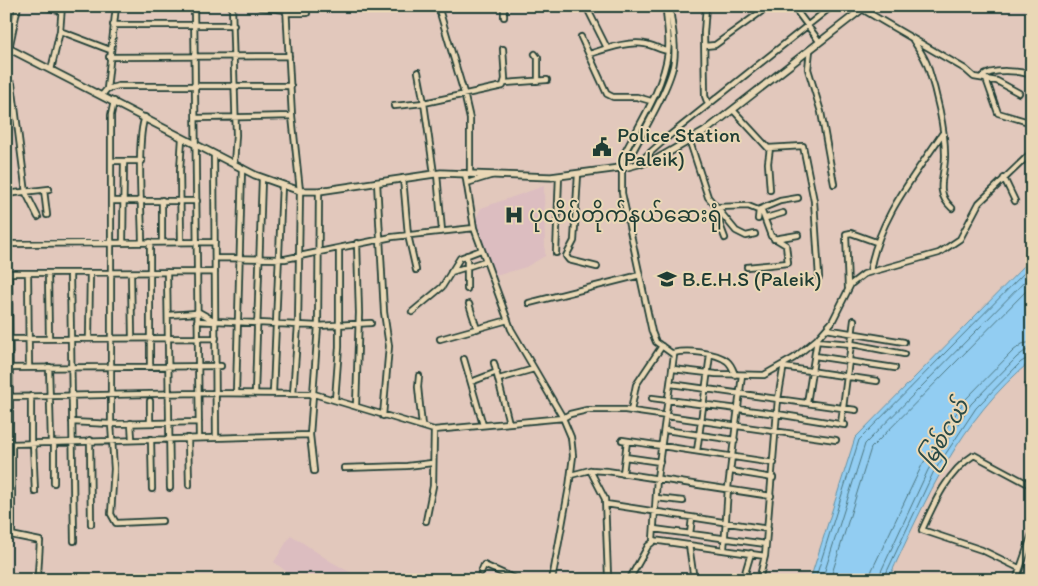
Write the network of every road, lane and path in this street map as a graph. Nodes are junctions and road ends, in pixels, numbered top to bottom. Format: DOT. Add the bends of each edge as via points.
graph roads {
  1 [pos="18,6"];
  2 [pos="43,6"];
  3 [pos="116,6"];
  4 [pos="194,6"];
  5 [pos="232,6"];
  6 [pos="438,6"];
  7 [pos="504,6"];
  8 [pos="587,6"];
  9 [pos="666,6"];
  10 [pos="670,6"];
  11 [pos="706,6"];
  12 [pos="769,6"];
  13 [pos="793,6"];
  14 [pos="832,6"];
  15 [pos="260,7"];
  16 [pos="864,8"];
  17 [pos="62,9"];
  18 [pos="286,10"];
  19 [pos="307,13"];
  20 [pos="504,17"];
  21 [pos="113,25"];
  22 [pos="195,25"];
  23 [pos="234,25"];
  24 [pos="808,25"];
  25 [pos="60,31"];
  26 [pos="581,37"];
  27 [pos="671,38"];
  28 [pos="913,38"];
  29 [pos="819,41"];
  30 [pos="705,46"];
  31 [pos="8,48"];
  32 [pos="606,48"];
  33 [pos="503,49"];
  34 [pos="810,49"];
  35 [pos="110,50"];
  36 [pos="668,51"];
  37 [pos="535,54"];
  38 [pos="589,54"];
  39 [pos="196,56"];
  40 [pos="235,56"];
  41 [pos="289,56"];
  42 [pos="109,58"];
  43 [pos="51,70"];
  44 [pos="418,72"];
  45 [pos="1032,75"];
  46 [pos="984,78"];
  47 [pos="547,80"];
  48 [pos="538,81"];
  49 [pos="6,83"];
  50 [pos="505,83"];
  51 [pos="291,86"];
  52 [pos="235,87"];
  53 [pos="197,88"];
  54 [pos="107,89"];
  55 [pos="464,93"];
  56 [pos="1019,93"];
  57 [pos="102,95"];
  58 [pos="114,101"];
  59 [pos="651,101"];
  60 [pos="424,103"];
  61 [pos="708,104"];
  62 [pos="394,106"];
  63 [pos="733,110"];
  64 [pos="292,116"];
  65 [pos="145,118"];
  66 [pos="197,118"];
  67 [pos="236,118"];
  68 [pos="1032,123"];
  69 [pos="942,134"];
  70 [pos="182,138"];
  71 [pos="690,142"];
  72 [pos="197,145"];
  73 [pos="770,148"];
  74 [pos="1032,152"];
  75 [pos="632,153"];
  76 [pos="214,154"];
  77 [pos="111,161"];
  78 [pos="124,161"];
  79 [pos="142,161"];
  80 [pos="234,164"];
  81 [pos="642,164"];
  82 [pos="242,168"];
  83 [pos="620,168"];
  84 [pos="468,173"];
  85 [pos="436,174"];
  86 [pos="578,174"];
  87 [pos="494,175"];
  88 [pos="559,176"];
  89 [pos="262,178"];
  90 [pos="403,178"];
  91 [pos="1004,178"];
  92 [pos="377,182"];
  93 [pos="466,183"];
  94 [pos="834,184"];
  95 [pos="282,186"];
  96 [pos="770,190"];
  97 [pos="300,191"];
  98 [pos="319,191"];
  99 [pos="26,193"];
  100 [pos="6,194"];
  101 [pos="798,198"];
  102 [pos="142,200"];
  103 [pos="162,200"];
  104 [pos="180,200"];
  105 [pos="111,201"];
  106 [pos="124,201"];
  107 [pos="197,201"];
  108 [pos="1015,201"];
  109 [pos="952,208"];
  110 [pos="760,209"];
  111 [pos="718,210"];
  112 [pos="783,213"];
  113 [pos="47,215"];
  114 [pos="38,216"];
  115 [pos="766,218"];
  116 [pos="758,219"];
  117 [pos="474,228"];
  118 [pos="442,231"];
  119 [pos="755,234"];
  120 [pos="408,235"];
  121 [pos="798,235"];
  122 [pos="725,238"];
  123 [pos="380,239"];
  124 [pos="777,239"];
  125 [pos="111,242"];
  126 [pos="123,242"];
  127 [pos="142,242"];
  128 [pos="150,242"];
  129 [pos="162,242"];
  130 [pos="181,242"];
  131 [pos="198,242"];
  132 [pos="215,242"];
  133 [pos="876,242"];
  134 [pos="357,243"];
  135 [pos="6,244"];
  136 [pos="339,248"];
  137 [pos="482,250"];
  138 [pos="319,253"];
  139 [pos="556,253"];
  140 [pos="467,255"];
  141 [pos="299,257"];
  142 [pos="215,258"];
  143 [pos="239,258"];
  144 [pos="259,259"];
  145 [pos="280,259"];
  146 [pos="485,261"];
  147 [pos="597,267"];
  148 [pos="747,267"];
  149 [pos="467,268"];
  150 [pos="416,270"];
  151 [pos="870,271"];
  152 [pos="150,272"];
  153 [pos="167,272"];
  154 [pos="197,272"];
  155 [pos="215,272"];
  156 [pos="451,272"];
  157 [pos="8,273"];
  158 [pos="28,273"];
  159 [pos="48,273"];
  160 [pos="70,273"];
  161 [pos="90,273"];
  162 [pos="110,273"];
  163 [pos="131,273"];
  164 [pos="640,275"];
  165 [pos="819,277"];
  166 [pos="848,289"];
  167 [pos="467,290"];
  168 [pos="529,303"];
  169 [pos="469,304"];
  170 [pos="197,312"];
  171 [pos="412,312"];
  172 [pos="168,315"];
  173 [pos="508,320"];
  174 [pos="854,320"];
  175 [pos="197,321"];
  176 [pos="215,322"];
  177 [pos="238,322"];
  178 [pos="371,322"];
  179 [pos="257,323"];
  180 [pos="277,324"];
  181 [pos="359,324"];
  182 [pos="298,326"];
  183 [pos="318,326"];
  184 [pos="339,326"];
  185 [pos="476,329"];
  186 [pos="826,329"];
  187 [pos="853,333"];
  188 [pos="89,337"];
  189 [pos="112,337"];
  190 [pos="132,337"];
  191 [pos="29,338"];
  192 [pos="49,338"];
  193 [pos="70,338"];
  194 [pos="149,338"];
  195 [pos="168,338"];
  196 [pos="198,338"];
  197 [pos="216,338"];
  198 [pos="8,339"];
  199 [pos="440,340"];
  200 [pos="817,340"];
  201 [pos="904,342"];
  202 [pos="852,344"];
  203 [pos="662,346"];
  204 [pos="673,353"];
  205 [pos="904,354"];
  206 [pos="710,355"];
  207 [pos="815,356"];
  208 [pos="464,359"];
  209 [pos="850,361"];
  210 [pos="494,363"];
  211 [pos="71,366"];
  212 [pos="112,366"];
  213 [pos="150,366"];
  214 [pos="168,366"];
  215 [pos="198,366"];
  216 [pos="218,366"];
  217 [pos="784,366"];
  218 [pos="50,367"];
  219 [pos="8,368"];
  220 [pos="29,368"];
  221 [pos="894,368"];
  222 [pos="534,369"];
  223 [pos="673,369"];
  224 [pos="497,372"];
  225 [pos="813,372"];
  226 [pos="708,373"];
  227 [pos="735,375"];
  228 [pos="742,375"];
  229 [pos="419,376"];
  230 [pos="848,377"];
  231 [pos="499,379"];
  232 [pos="471,382"];
  233 [pos="877,382"];
  234 [pos="671,384"];
  235 [pos="706,388"];
  236 [pos="168,393"];
  237 [pos="198,393"];
  238 [pos="216,393"];
  239 [pos="236,393"];
  240 [pos="255,393"];
  241 [pos="273,393"];
  242 [pos="740,393"];
  243 [pos="112,394"];
  244 [pos="293,394"];
  245 [pos="314,394"];
  246 [pos="72,395"];
  247 [pos="31,396"];
  248 [pos="50,396"];
  249 [pos="8,397"];
  250 [pos="652,398"];
  251 [pos="778,399"];
  252 [pos="336,400"];
  253 [pos="669,400"];
  254 [pos="150,401"];
  255 [pos="807,403"];
  256 [pos="703,404"];
  257 [pos="356,406"];
  258 [pos="739,408"];
  259 [pos="844,408"];
  260 [pos="856,410"];
  261 [pos="631,411"];
  262 [pos="777,414"];
  263 [pos="667,415"];
  264 [pos="383,416"];
  265 [pos="563,418"];
  266 [pos="702,420"];
  267 [pos="72,422"];
  268 [pos="150,422"];
  269 [pos="168,422"];
  270 [pos="199,422"];
  271 [pos="131,423"];
  272 [pos="509,423"];
  273 [pos="8,424"];
  274 [pos="111,424"];
  275 [pos="483,425"];
  276 [pos="736,425"];
  277 [pos="422,426"];
  278 [pos="434,430"];
  279 [pos="665,430"];
  280 [pos="776,430"];
  281 [pos="310,435"];
  282 [pos="699,435"];
  283 [pos="169,438"];
  284 [pos="188,438"];
  285 [pos="199,438"];
  286 [pos="216,438"];
  287 [pos="132,439"];
  288 [pos="151,439"];
  289 [pos="90,440"];
  290 [pos="112,440"];
  291 [pos="622,440"];
  292 [pos="735,440"];
  293 [pos="836,440"];
  294 [pos="73,441"];
  295 [pos="628,441"];
  296 [pos="52,442"];
  297 [pos="32,443"];
  298 [pos="9,444"];
  299 [pos="663,446"];
  300 [pos="697,451"];
  301 [pos="733,456"];
  302 [pos="625,458"];
  303 [pos="432,462"];
  304 [pos="660,462"];
  305 [pos="774,463"];
  306 [pos="344,468"];
  307 [pos="314,470"];
  308 [pos="590,470"];
  309 [pos="731,472"];
  310 [pos="6,473"];
  311 [pos="12,474"];
  312 [pos="571,474"];
  313 [pos="623,474"];
  314 [pos="657,478"];
  315 [pos="773,478"];
  316 [pos="54,483"];
  317 [pos="189,485"];
  318 [pos="1032,486"];
  319 [pos="170,488"];
  320 [pos="728,488"];
  321 [pos="152,489"];
  322 [pos="34,492"];
  323 [pos="771,496"];
  324 [pos="656,498"];
  325 [pos="683,501"];
  326 [pos="606,504"];
  327 [pos="655,513"];
  328 [pos="692,518"];
  329 [pos="162,521"];
  330 [pos="426,521"];
  331 [pos="725,523"];
  332 [pos="91,524"];
  333 [pos="654,529"];
  334 [pos="768,529"];
  335 [pos="9,534"];
  336 [pos="690,534"];
  337 [pos="1032,534"];
  338 [pos="724,538"];
  339 [pos="74,541"];
  340 [pos="654,541"];
  341 [pos="766,544"];
  342 [pos="689,545"];
  343 [pos="724,549"];
  344 [pos="751,553"];
  345 [pos="765,556"];
  346 [pos="1019,568"];
  347 [pos="481,572"];
  348 [pos="608,576"];
  349 [pos="744,577"];
  350 [pos="49,580"];
  351 [pos="518,580"];
  352 [pos="552,580"];
  353 [pos="629,580"];
  354 [pos="694,580"];
  355 [pos="758,580"];
  356 [pos="1016,580"];
  1 -- 31 [label="street"];
  2 -- 17 [label="street"];
  3 -- 21 [label="street"];
  4 -- 22 [label="street"];
  5 -- 23 [label="street"];
  6 -- 55 [label="street"];
  7 -- 20 [label="street"];
  8 -- 32 [label="street"];
  9 -- 27 [label="street"];
  10 -- 27 [label="street"];
  11 -- 30 [label="street"];
  12 -- 30 [label="street" via="715,45"];
  13 -- 24 [label="street"];
  14 -- 24 [label="street"];
  15 -- 18 [label="street"];
  16 -- 28 [label="street"];
  16 -- 29 [label="street"];
  17 -- 25 [label="street"];
  18 -- 19 [label="street"];
  18 -- 41 [label="street"];
  21 -- 22 [label="street"];
  21 -- 35 [label="street"];
  22 -- 23 [label="street"];
  22 -- 39 [label="street"];
  23 -- 40 [label="street"];
  24 -- 29 [label="street"];
  24 -- 61 [label="street"];
  25 -- 35 [label="street"];
  25 -- 43 [label="street"];
  26 -- 38 [label="street"];
  27 -- 36 [label="street"];
  27 -- 75 [label="street" via="674,63 671,72"];
  28 -- 46 [label="street" via="974,77"];
  28 -- 69 [label="street" via="929,67"];
  29 -- 34 [label="street"];
  30 -- 61 [label="street"];
  31 -- 43 [label="street"];
  32 -- 36 [label="street" via="645,44"];
  32 -- 38 [label="street"];
  33 -- 50 [label="street"];
  34 -- 63 [label="street"];
  34 -- 94 [label="street" via="808,69 821,112"];
  35 -- 42 [label="street"];
  36 -- 59 [label="street" via="664,72"];
  37 -- 48 [label="street" via="538,58"];
  38 -- 59 [label="street" via="610,96"];
  39 -- 40 [label="street"];
  39 -- 42 [label="street"];
  39 -- 53 [label="street"];
  40 -- 41 [label="street"];
  40 -- 52 [label="street"];
  41 -- 51 [label="street"];
  42 -- 54 [label="street"];
  43 -- 57 [label="street"];
  44 -- 60 [label="street"];
  45 -- 46 [label="street" via="998,73 985,74"];
  46 -- 56 [label="street"];
  46 -- 68 [label="street" via="998,113"];
  47 -- 48 [label="street"];
  48 -- 50 [label="street"];
  49 -- 99 [label="street" via="12,84"];
  50 -- 55 [label="street" via="500,87"];
  51 -- 52 [label="street"];
  51 -- 64 [label="street"];
  52 -- 53 [label="street"];
  52 -- 67 [label="street"];
  53 -- 54 [label="street" via="118,86"];
  53 -- 66 [label="street"];
  54 -- 57 [label="street"];
  55 -- 60 [label="street"];
  55 -- 84 [label="street" via="471,128"];
  57 -- 58 [label="street"];
  58 -- 65 [label="street"];
  58 -- 77 [label="street"];
  59 -- 83 [label="street"];
  60 -- 62 [label="street"];
  60 -- 85 [label="street"];
  61 -- 81 [label="street" via="645,157"];
  63 -- 71 [label="street"];
  63 -- 73 [label="street"];
  64 -- 67 [label="street"];
  64 -- 97 [label="street"];
  65 -- 70 [label="street"];
  65 -- 79 [label="street"];
  66 -- 67 [label="street"];
  66 -- 72 [label="street"];
  67 -- 80 [label="street"];
  69 -- 109 [label="street" via="945,154 940,188"];
  69 -- 133 [label="street" via="890,212"];
  70 -- 72 [label="street"];
  70 -- 104 [label="street"];
  71 -- 81 [label="street"];
  71 -- 111 [label="street" via="710,198"];
  72 -- 76 [label="street"];
  72 -- 107 [label="street"];
  73 -- 96 [label="street"];
  73 -- 165 [label="street" via="803,146 814,201"];
  74 -- 91 [label="street"];
  76 -- 80 [label="street"];
  76 -- 132 [label="street"];
  77 -- 78 [label="street"];
  77 -- 105 [label="street"];
  78 -- 79 [label="street"];
  78 -- 106 [label="street"];
  79 -- 102 [label="street"];
  80 -- 82 [label="street"];
  81 -- 83 [label="street"];
  82 -- 89 [label="street"];
  82 -- 143 [label="street"];
  83 -- 86 [label="street"];
  83 -- 164 [label="street"];
  84 -- 85 [label="street"];
  84 -- 87 [label="street"];
  84 -- 93 [label="street"];
  85 -- 90 [label="street"];
  85 -- 118 [label="street"];
  86 -- 88 [label="street"];
  86 -- 147 [label="street" via="574,240 566,256 568,260"];
  87 -- 88 [label="street"];
  87 -- 93 [label="street"];
  88 -- 139 [label="street"];
  89 -- 95 [label="street"];
  89 -- 144 [label="street"];
  90 -- 92 [label="street"];
  90 -- 120 [label="street"];
  91 -- 108 [label="street"];
  91 -- 151 [label="street" via="979,203 960,239 950,247"];
  92 -- 98 [label="street"];
  92 -- 123 [label="street"];
  93 -- 117 [label="street"];
  95 -- 97 [label="street"];
  95 -- 145 [label="street"];
  97 -- 98 [label="street"];
  97 -- 141 [label="street"];
  98 -- 138 [label="street"];
  99 -- 100 [label="street"];
  99 -- 113 [label="street" via="46,190"];
  99 -- 114 [label="street"];
  101 -- 110 [label="street"];
  102 -- 103 [label="street"];
  102 -- 106 [label="street"];
  102 -- 127 [label="street"];
  103 -- 104 [label="street"];
  103 -- 129 [label="street"];
  104 -- 107 [label="street"];
  104 -- 130 [label="street"];
  105 -- 106 [label="street"];
  105 -- 125 [label="street"];
  106 -- 126 [label="street"];
  107 -- 131 [label="street"];
  110 -- 111 [label="street" via="740,206"];
  110 -- 115 [label="street"];
  110 -- 116 [label="street"];
  111 -- 119 [label="street" via="736,232 746,236"];
  111 -- 122 [label="street"];
  112 -- 115 [label="street"];
  115 -- 124 [label="street" via="771,236"];
  117 -- 118 [label="street"];
  117 -- 137 [label="street"];
  118 -- 120 [label="street"];
  120 -- 123 [label="street"];
  120 -- 150 [label="street"];
  121 -- 124 [label="street"];
  123 -- 134 [label="street"];
  123 -- 264 [label="street" via="388,346"];
  124 -- 148 [label="street" via="786,246 787,263"];
  125 -- 126 [label="street"];
  125 -- 135 [label="street"];
  125 -- 162 [label="street"];
  126 -- 127 [label="street"];
  127 -- 128 [label="street"];
  128 -- 129 [label="street"];
  128 -- 152 [label="street"];
  129 -- 130 [label="street"];
  130 -- 131 [label="street"];
  131 -- 132 [label="street"];
  131 -- 154 [label="street"];
  132 -- 142 [label="street"];
  133 -- 151 [label="street"];
  133 -- 166 [label="street" via="846,234"];
  134 -- 136 [label="street"];
  134 -- 181 [label="street"];
  136 -- 138 [label="street"];
  136 -- 184 [label="street"];
  137 -- 140 [label="street"];
  137 -- 146 [label="street"];
  138 -- 141 [label="street"];
  138 -- 183 [label="street"];
  140 -- 149 [label="street"];
  140 -- 156 [label="street" via="456,262"];
  141 -- 145 [label="street"];
  141 -- 182 [label="street"];
  142 -- 143 [label="street"];
  142 -- 155 [label="street"];
  143 -- 144 [label="street"];
  143 -- 177 [label="street"];
  144 -- 145 [label="street"];
  144 -- 179 [label="street"];
  145 -- 180 [label="street"];
  146 -- 149 [label="street"];
  146 -- 173 [label="street"];
  149 -- 156 [label="street"];
  149 -- 167 [label="street"];
  151 -- 166 [label="street" via="855,280"];
  152 -- 153 [label="street"];
  152 -- 163 [label="street"];
  152 -- 194 [label="street"];
  153 -- 154 [label="street"];
  153 -- 172 [label="street"];
  154 -- 155 [label="street"];
  154 -- 170 [label="street"];
  155 -- 176 [label="street"];
  156 -- 171 [label="street" via="442,287"];
  157 -- 158 [label="street"];
  157 -- 198 [label="street"];
  158 -- 159 [label="street"];
  158 -- 191 [label="street"];
  159 -- 160 [label="street"];
  159 -- 192 [label="street"];
  160 -- 161 [label="street"];
  160 -- 193 [label="street"];
  161 -- 162 [label="street"];
  161 -- 188 [label="street"];
  162 -- 163 [label="street"];
  162 -- 189 [label="street"];
  163 -- 190 [label="street"];
  164 -- 168 [label="street"];
  164 -- 203 [label="street" via="653,337"];
  166 -- 186 [label="street"];
  169 -- 185 [label="street"];
  170 -- 172 [label="street"];
  170 -- 175 [label="street"];
  170 -- 176 [label="street"];
  172 -- 195 [label="street"];
  173 -- 185 [label="street"];
  173 -- 222 [label="street"];
  174 -- 187 [label="street"];
  175 -- 176 [label="street"];
  175 -- 196 [label="street"];
  176 -- 177 [label="street"];
  176 -- 197 [label="street"];
  177 -- 179 [label="street"];
  177 -- 239 [label="street"];
  178 -- 181 [label="street"];
  179 -- 180 [label="street"];
  179 -- 240 [label="street"];
  180 -- 182 [label="street"];
  180 -- 241 [label="street"];
  181 -- 184 [label="street"];
  181 -- 257 [label="street"];
  182 -- 183 [label="street"];
  182 -- 244 [label="street"];
  183 -- 184 [label="street"];
  183 -- 245 [label="street"];
  184 -- 252 [label="street"];
  185 -- 199 [label="street"];
  186 -- 187 [label="street"];
  186 -- 200 [label="street"];
  187 -- 201 [label="street"];
  187 -- 202 [label="street"];
  188 -- 189 [label="street"];
  188 -- 193 [label="street"];
  189 -- 190 [label="street"];
  189 -- 212 [label="street"];
  190 -- 194 [label="street"];
  191 -- 192 [label="street"];
  191 -- 198 [label="street"];
  191 -- 220 [label="street"];
  192 -- 193 [label="street"];
  193 -- 211 [label="street"];
  194 -- 195 [label="street"];
  194 -- 213 [label="street"];
  195 -- 196 [label="street"];
  195 -- 214 [label="street"];
  196 -- 197 [label="street"];
  196 -- 215 [label="street"];
  197 -- 216 [label="street"];
  198 -- 219 [label="street"];
  200 -- 202 [label="street"];
  200 -- 207 [label="street"];
  200 -- 217 [label="street"];
  202 -- 205 [label="street"];
  202 -- 209 [label="street"];
  203 -- 204 [label="street"];
  203 -- 261 [label="street" via="636,385"];
  204 -- 206 [label="street"];
  204 -- 223 [label="street"];
  206 -- 226 [label="street"];
  206 -- 227 [label="street" via="729,362"];
  207 -- 209 [label="street"];
  207 -- 225 [label="street"];
  208 -- 232 [label="street"];
  209 -- 221 [label="street"];
  209 -- 230 [label="street"];
  210 -- 224 [label="street"];
  211 -- 212 [label="street"];
  211 -- 218 [label="street"];
  211 -- 246 [label="street"];
  212 -- 213 [label="street"];
  212 -- 243 [label="street"];
  213 -- 214 [label="street"];
  214 -- 215 [label="street"];
  214 -- 236 [label="street"];
  215 -- 216 [label="street"];
  215 -- 237 [label="street"];
  216 -- 238 [label="street"];
  217 -- 225 [label="street"];
  217 -- 228 [label="street" via="764,376"];
  217 -- 251 [label="street"];
  218 -- 220 [label="street"];
  218 -- 248 [label="street"];
  219 -- 220 [label="street"];
  219 -- 249 [label="street"];
  222 -- 231 [label="street"];
  222 -- 265 [label="street"];
  223 -- 226 [label="street"];
  223 -- 234 [label="street"];
  224 -- 231 [label="street"];
  224 -- 232 [label="street"];
  225 -- 230 [label="street"];
  225 -- 255 [label="street"];
  226 -- 227 [label="street"];
  226 -- 235 [label="street"];
  227 -- 228 [label="street"];
  228 -- 242 [label="street"];
  229 -- 277 [label="street"];
  230 -- 233 [label="street"];
  230 -- 259 [label="street"];
  231 -- 272 [label="street"];
  232 -- 275 [label="street"];
  234 -- 235 [label="street"];
  234 -- 253 [label="street"];
  235 -- 242 [label="street"];
  235 -- 256 [label="street"];
  236 -- 237 [label="street"];
  236 -- 243 [label="street"];
  236 -- 269 [label="street"];
  237 -- 238 [label="street"];
  237 -- 270 [label="street"];
  238 -- 239 [label="street"];
  238 -- 286 [label="street"];
  239 -- 240 [label="street"];
  240 -- 241 [label="street"];
  241 -- 244 [label="street"];
  242 -- 251 [label="street"];
  242 -- 258 [label="street"];
  243 -- 246 [label="street"];
  243 -- 274 [label="street"];
  244 -- 245 [label="street"];
  245 -- 252 [label="street"];
  245 -- 281 [label="street"];
  246 -- 248 [label="street"];
  246 -- 267 [label="street"];
  247 -- 248 [label="street"];
  247 -- 249 [label="street"];
  247 -- 297 [label="street"];
  248 -- 296 [label="street"];
  249 -- 273 [label="street"];
  250 -- 253 [label="street"];
  251 -- 255 [label="street"];
  251 -- 262 [label="street"];
  252 -- 257 [label="street"];
  253 -- 256 [label="street"];
  253 -- 263 [label="street"];
  254 -- 268 [label="street"];
  255 -- 259 [label="street"];
  256 -- 258 [label="street"];
  256 -- 266 [label="street"];
  257 -- 264 [label="street"];
  258 -- 262 [label="street"];
  258 -- 276 [label="street"];
  259 -- 260 [label="street"];
  259 -- 262 [label="street" via="843,425"];
  261 -- 263 [label="street"];
  261 -- 265 [label="street" via="594,409"];
  262 -- 280 [label="street"];
  263 -- 266 [label="street"];
  263 -- 279 [label="street"];
  264 -- 277 [label="street"];
  265 -- 272 [label="street"];
  265 -- 312 [label="street" via="572,445"];
  266 -- 276 [label="street"];
  266 -- 282 [label="street"];
  267 -- 274 [label="street"];
  267 -- 294 [label="street"];
  268 -- 269 [label="street"];
  268 -- 271 [label="street"];
  269 -- 270 [label="street"];
  269 -- 283 [label="street"];
  270 -- 285 [label="street"];
  271 -- 274 [label="street"];
  271 -- 287 [label="street"];
  272 -- 275 [label="street"];
  273 -- 298 [label="street"];
  274 -- 290 [label="street"];
  275 -- 278 [label="street"];
  276 -- 280 [label="street"];
  276 -- 292 [label="street"];
  277 -- 278 [label="street"];
  278 -- 303 [label="street"];
  279 -- 282 [label="street"];
  279 -- 299 [label="street"];
  280 -- 293 [label="street"];
  280 -- 305 [label="street"];
  281 -- 286 [label="street"];
  281 -- 307 [label="street"];
  282 -- 292 [label="street"];
  282 -- 300 [label="street"];
  283 -- 284 [label="street"];
  283 -- 288 [label="street"];
  283 -- 319 [label="street"];
  284 -- 285 [label="street"];
  284 -- 317 [label="street"];
  285 -- 286 [label="street"];
  287 -- 288 [label="street"];
  287 -- 290 [label="street"];
  288 -- 321 [label="street"];
  289 -- 290 [label="street"];
  289 -- 294 [label="street"];
  289 -- 332 [label="street"];
  290 -- 329 [label="street" via="112,520 121,523"];
  291 -- 295 [label="street"];
  292 -- 301 [label="street"];
  294 -- 296 [label="street"];
  294 -- 339 [label="street"];
  295 -- 299 [label="street"];
  295 -- 302 [label="street"];
  296 -- 297 [label="street"];
  296 -- 316 [label="street"];
  297 -- 298 [label="street"];
  297 -- 322 [label="street"];
  298 -- 311 [label="street"];
  299 -- 300 [label="street"];
  299 -- 304 [label="street"];
  300 -- 301 [label="street"];
  301 -- 305 [label="street"];
  301 -- 309 [label="street"];
  302 -- 304 [label="street"];
  302 -- 313 [label="street"];
  303 -- 306 [label="street"];
  303 -- 330 [label="street" via="433,486"];
  304 -- 314 [label="street"];
  305 -- 315 [label="street"];
  308 -- 312 [label="street"];
  308 -- 313 [label="street"];
  308 -- 326 [label="street"];
  309 -- 315 [label="street"];
  309 -- 320 [label="street"];
  310 -- 311 [label="street"];
  311 -- 335 [label="street"];
  312 -- 352 [label="street"];
  313 -- 314 [label="street"];
  314 -- 320 [label="street"];
  314 -- 324 [label="street"];
  315 -- 323 [label="street"];
  318 -- 346 [label="street" via="974,455 954,472 922,530 982,550"];
  320 -- 323 [label="street"];
  320 -- 331 [label="street"];
  323 -- 334 [label="street"];
  324 -- 325 [label="street"];
  324 -- 327 [label="street"];
  326 -- 327 [label="street"];
  326 -- 348 [label="street"];
  327 -- 328 [label="street"];
  327 -- 333 [label="street"];
  328 -- 331 [label="street"];
  328 -- 336 [label="street"];
  331 -- 334 [label="street"];
  331 -- 338 [label="street"];
  333 -- 336 [label="street"];
  333 -- 340 [label="street"];
  334 -- 341 [label="street"];
  335 -- 350 [label="street" via="40,541 38,574 40,578"];
  336 -- 338 [label="street"];
  337 -- 346 [label="street"];
  338 -- 341 [label="street"];
  338 -- 343 [label="street"];
  340 -- 342 [label="street"];
  340 -- 353 [label="street"];
  341 -- 345 [label="street"];
  342 -- 343 [label="street"];
  342 -- 354 [label="street"];
  343 -- 344 [label="street"];
  344 -- 345 [label="street"];
  344 -- 349 [label="street"];
  345 -- 355 [label="street"];
  346 -- 356 [label="street"];
  347 -- 351 [label="street" via="484,565"];
  349 -- 355 [label="street"];
}
